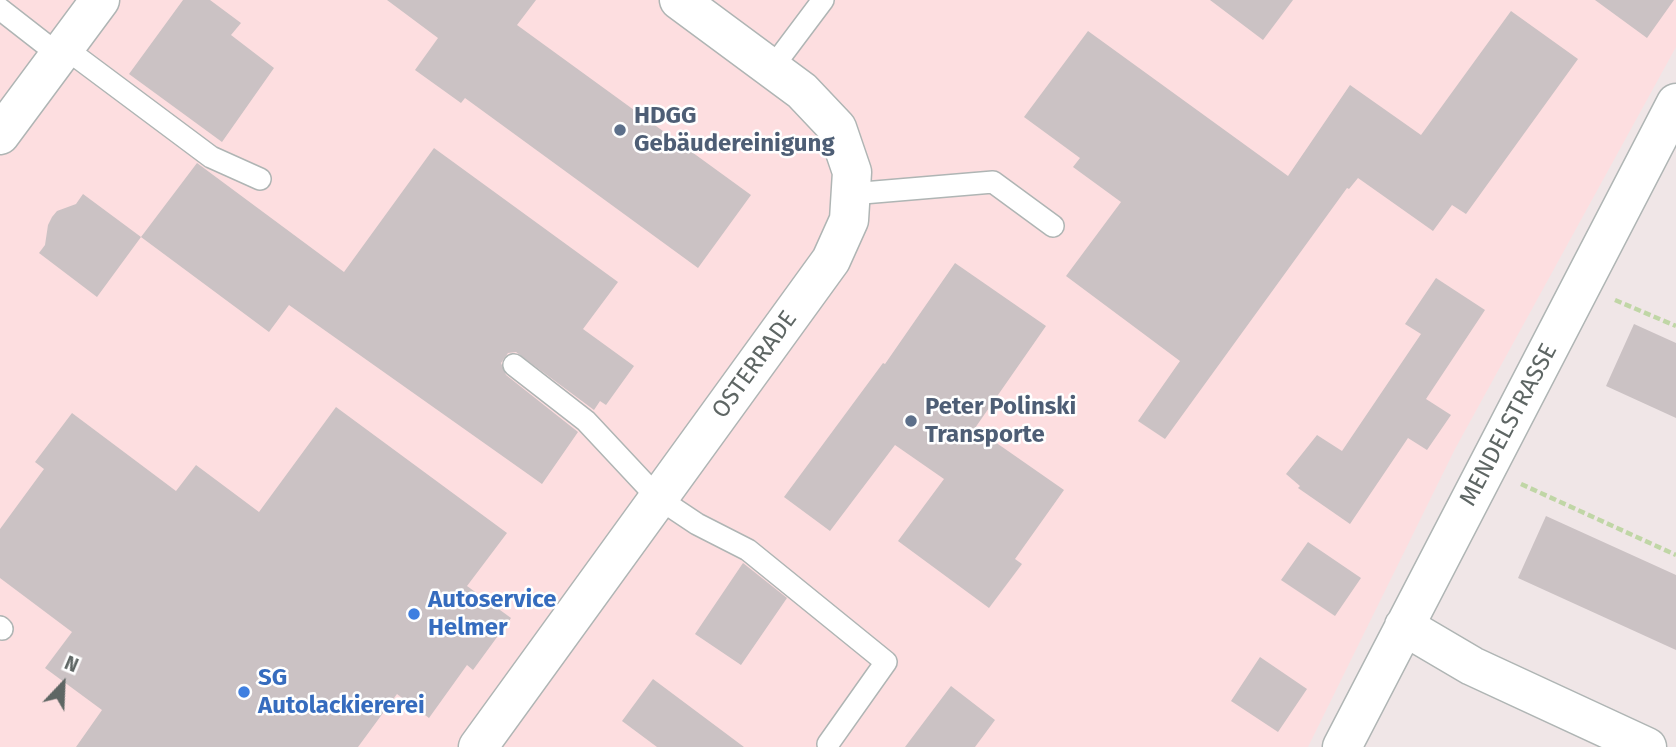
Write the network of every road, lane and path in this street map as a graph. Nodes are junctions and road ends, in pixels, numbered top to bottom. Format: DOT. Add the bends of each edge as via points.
graph roads {
  1 [pos="679,0"];
  2 [pos="823,0"];
  3 [pos="94,2"];
  4 [pos="0,9"];
  5 [pos="62,52"];
  6 [pos="772,68"];
  7 [pos="1676,103"];
  8 [pos="0,135"];
  9 [pos="260,179"];
  10 [pos="850,194"];
  11 [pos="1053,226"];
  12 [pos="1582,285"];
  13 [pos="1676,327"];
  14 [pos="514,365"];
  15 [pos="1487,469"];
  16 [pos="658,498"];
  17 [pos="1676,555"];
  18 [pos="1404,626"];
  19 [pos="1603,739"];
  20 [pos="828,744"];
  21 [pos="478,747"];
  22 [pos="1342,747"];
  23 [pos="1647,747"];
  1 -- 6 [label="street, OSTERRADE"];
  2 -- 6 [label="lane"];
  3 -- 5 [label="street"];
  4 -- 5 [label="lane"];
  5 -- 8 [label="street"];
  5 -- 9 [label="lane" via="211,157"];
  6 -- 10 [label="street, OSTERRADE" via="803,91 837,128 852,172"];
  7 -- 12 [label="street, MENDELSTRASSE"];
  10 -- 11 [label="lane" via="993,182"];
  10 -- 16 [label="street, OSTERRADE" via="849,220 831,260"];
  12 -- 13 [label="path"];
  12 -- 15 [label="street, MENDELSTRASSE"];
  14 -- 16 [label="lane" via="586,421"];
  15 -- 17 [label="path"];
  15 -- 18 [label="street, MENDELSTRASSE"];
  16 -- 20 [label="lane" via="748,550 886,662"];
  16 -- 21 [label="street, OSTERRADE"];
  18 -- 19 [label="street"];
  18 -- 22 [label="street, MENDELSTRASSE"];
  19 -- 23 [label="street"];
}
